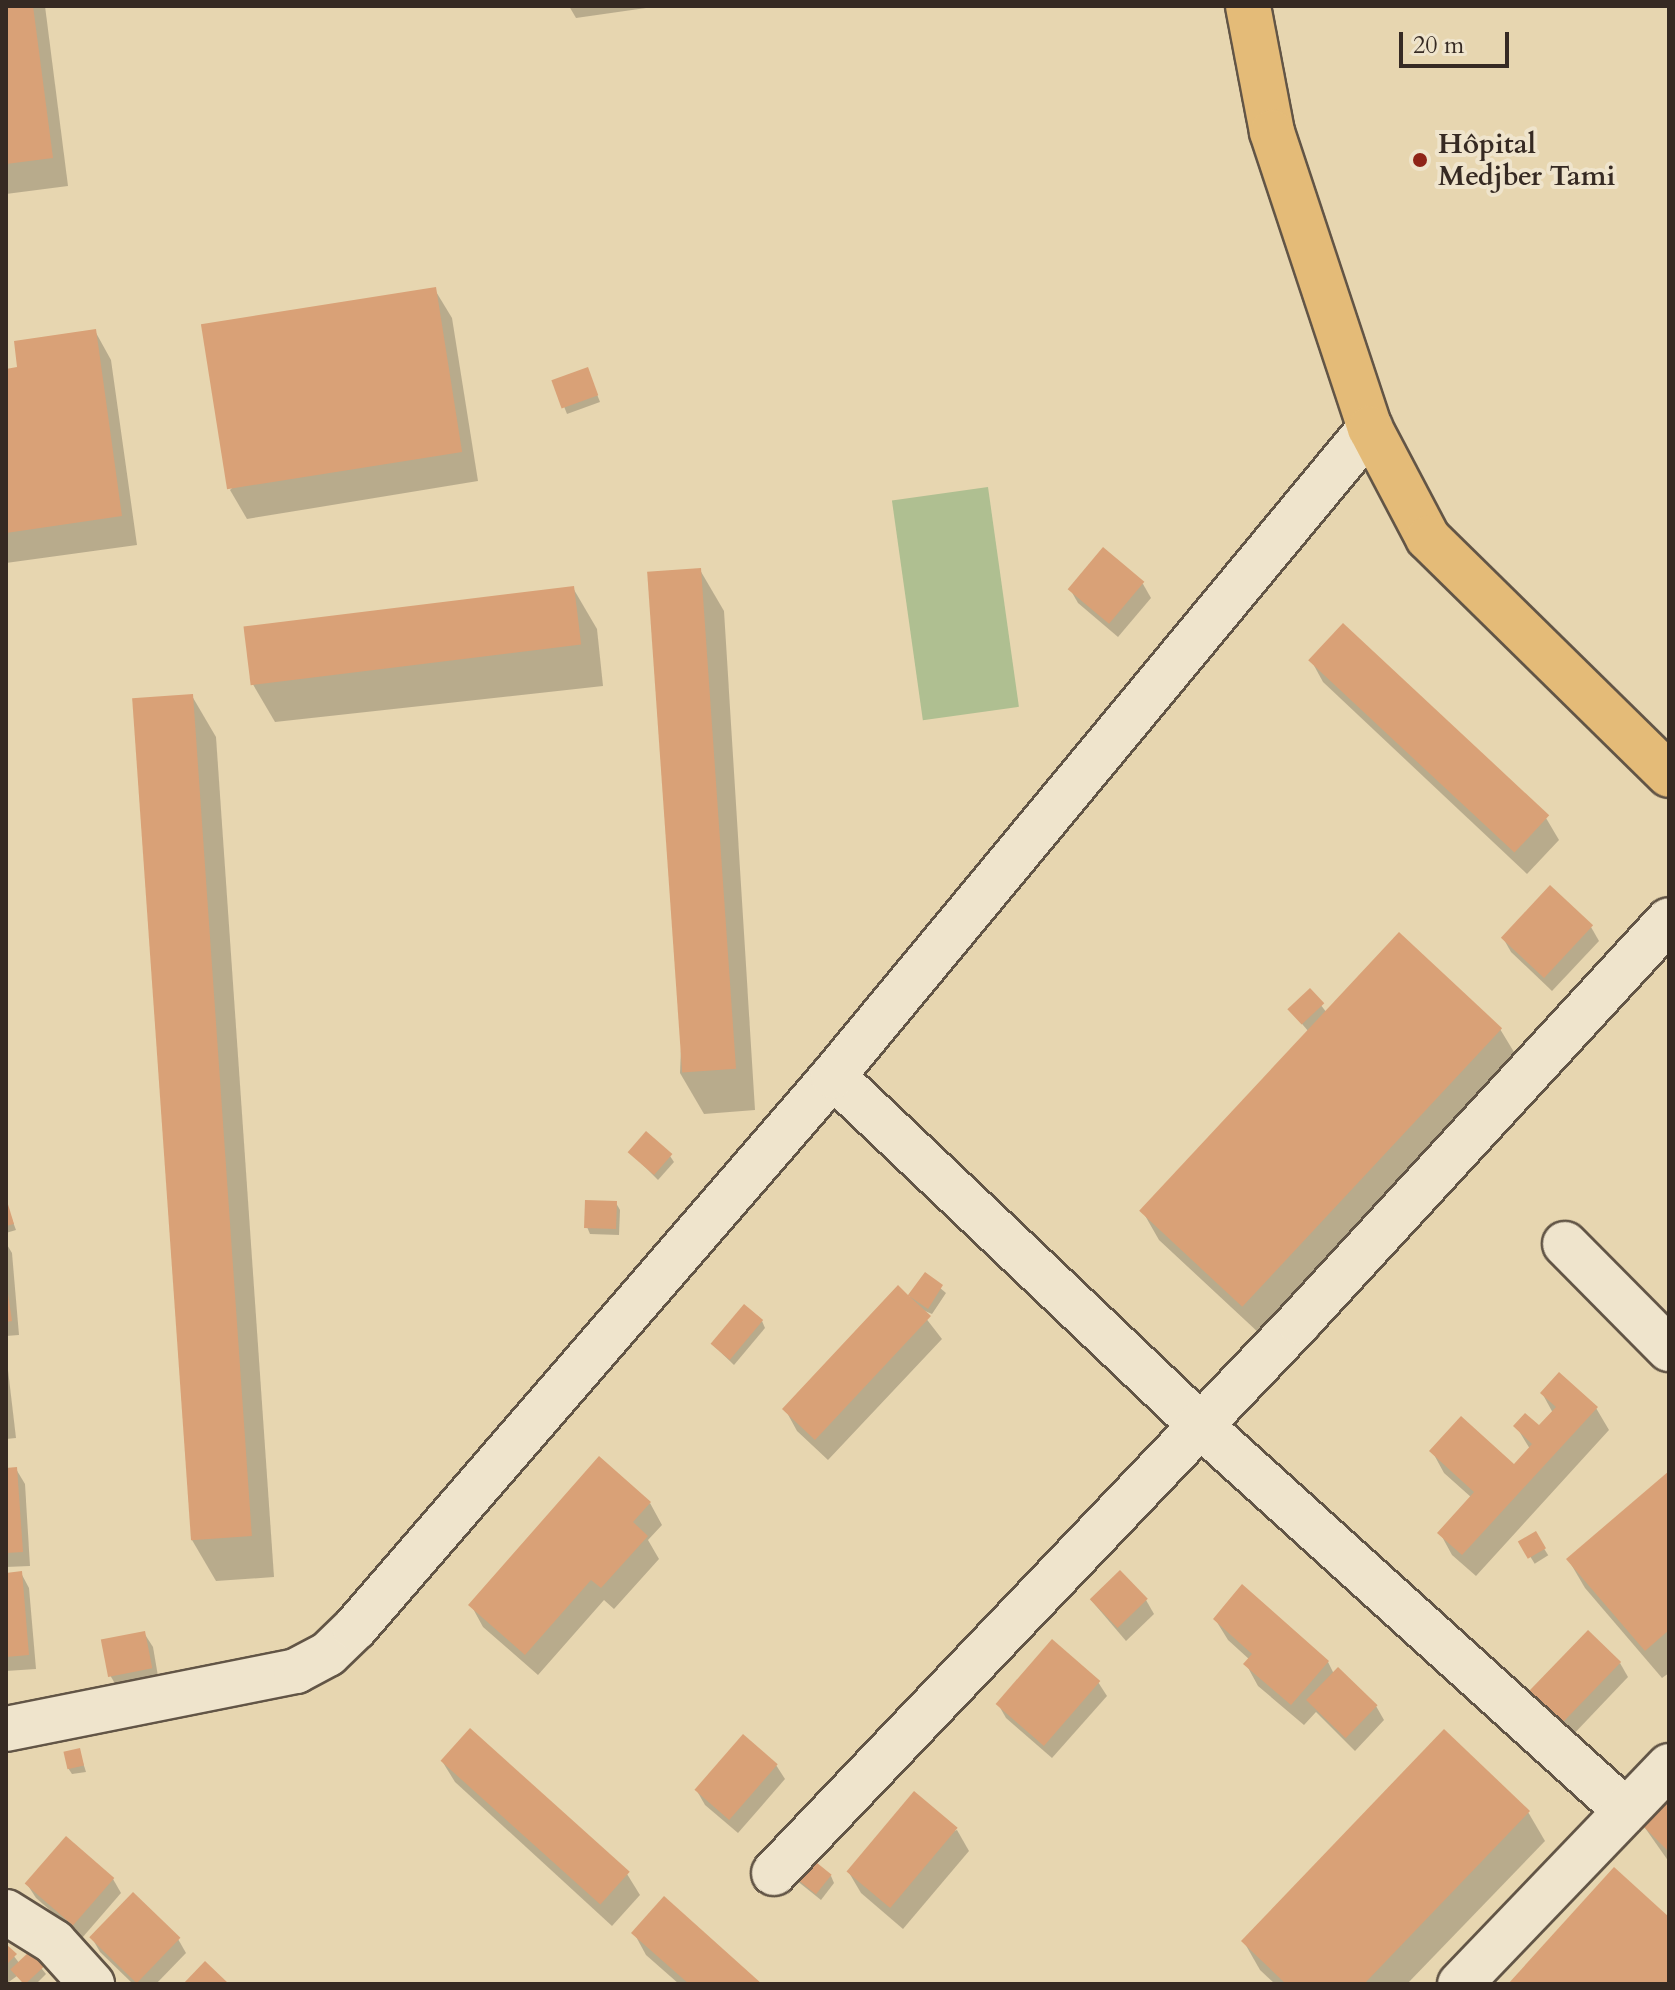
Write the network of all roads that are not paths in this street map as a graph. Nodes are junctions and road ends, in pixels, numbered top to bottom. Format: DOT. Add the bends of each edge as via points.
graph roads {
  1 [pos="1248,6"];
  2 [pos="1370,428"];
  3 [pos="1669,775"];
  4 [pos="1669,920"];
  5 [pos="833,1076"];
  6 [pos="1565,1244"];
  7 [pos="1669,1349"];
  8 [pos="1199,1424"];
  9 [pos="6,1729"];
  10 [pos="1669,1766"];
  11 [pos="1626,1811"];
  12 [pos="774,1873"];
  13 [pos="6,1912"];
  14 [pos="92,1984"];
  15 [pos="1460,1984"];
  1 -- 2 [label="main road" via="1272,132"];
  2 -- 3 [label="main road" via="1428,538"];
  2 -- 5 [label="street"];
  4 -- 8 [label="street"];
  5 -- 8 [label="street"];
  5 -- 9 [label="street" via="328,1654 296,1671"];
  6 -- 7 [label="street"];
  8 -- 11 [label="street"];
  8 -- 12 [label="street"];
  10 -- 11 [label="street"];
  11 -- 15 [label="street"];
  13 -- 14 [label="street" via="54,1942"];
}
